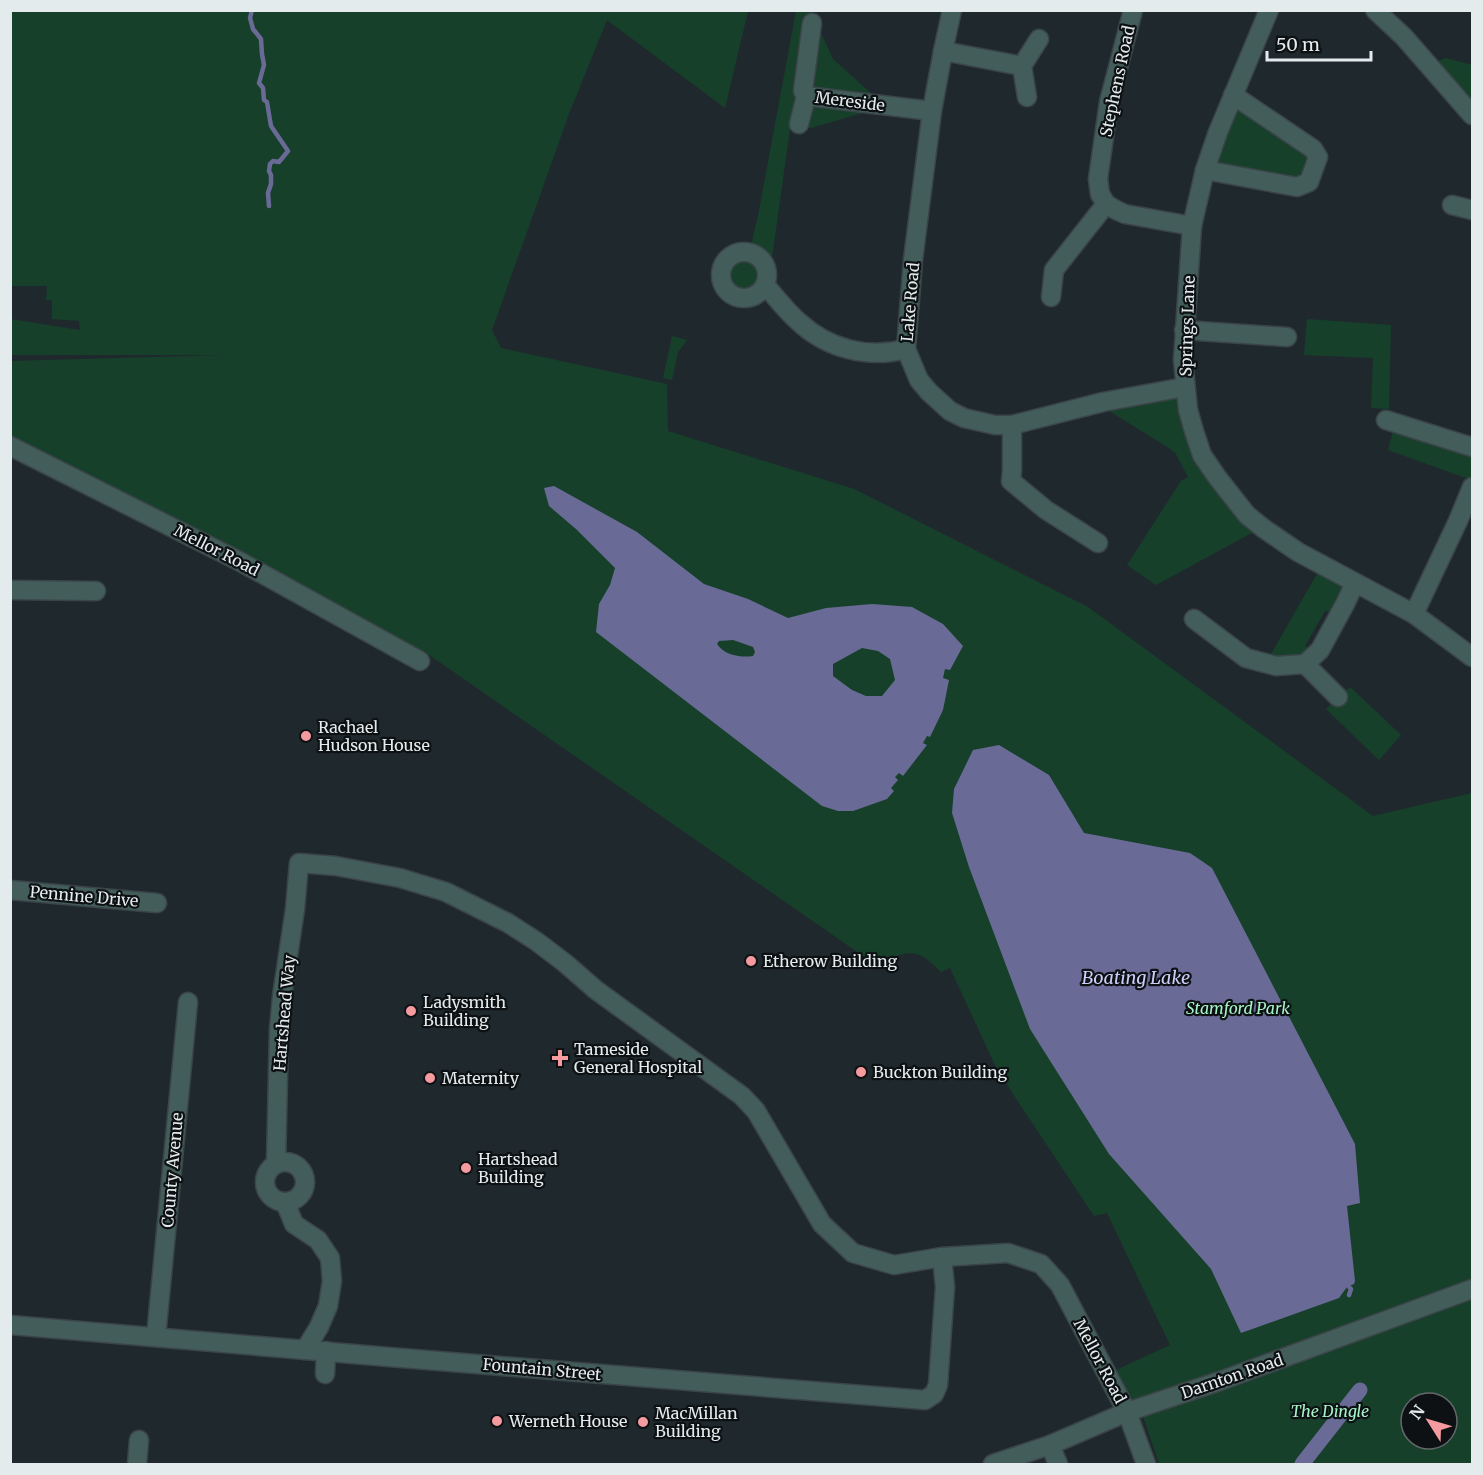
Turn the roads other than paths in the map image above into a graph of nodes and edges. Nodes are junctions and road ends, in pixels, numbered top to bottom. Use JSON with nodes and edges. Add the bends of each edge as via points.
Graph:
{"nodes":[{"id":1,"x":952,"y":10,"type":"edge"},
{"id":2,"x":1132,"y":10,"type":"edge"},
{"id":3,"x":1269,"y":10,"type":"edge"},
{"id":4,"x":1375,"y":10,"type":"edge"},
{"id":5,"x":812,"y":23,"type":"dead end"},
{"id":6,"x":1039,"y":39,"type":"dead end"},
{"id":7,"x":943,"y":51,"type":"junction"},
{"id":8,"x":1022,"y":66,"type":"junction"},
{"id":9,"x":1233,"y":95,"type":"junction"},
{"id":10,"x":806,"y":96,"type":"junction"},
{"id":11,"x":1027,"y":97,"type":"dead end"},
{"id":12,"x":932,"y":111,"type":"junction"},
{"id":13,"x":1473,"y":116,"type":"edge"},
{"id":14,"x":799,"y":124,"type":"dead end"},
{"id":15,"x":1205,"y":170,"type":"junction"},
{"id":16,"x":1106,"y":204,"type":"junction"},
{"id":17,"x":1452,"y":205,"type":"dead end"},
{"id":18,"x":1473,"y":210,"type":"edge"},
{"id":19,"x":1192,"y":226,"type":"junction"},
{"id":20,"x":765,"y":285,"type":"dead end"},
{"id":21,"x":1051,"y":297,"type":"dead end"},
{"id":22,"x":1185,"y":330,"type":"junction"},
{"id":23,"x":1287,"y":337,"type":"dead end"},
{"id":24,"x":906,"y":349,"type":"junction"},
{"id":25,"x":1185,"y":387,"type":"junction"},
{"id":26,"x":1386,"y":420,"type":"dead end"},
{"id":27,"x":1012,"y":425,"type":"junction"},
{"id":28,"x":10,"y":446,"type":"edge"},
{"id":29,"x":1473,"y":447,"type":"edge"},
{"id":30,"x":1473,"y":487,"type":"edge"},
{"id":31,"x":1098,"y":543,"type":"dead end"},
{"id":32,"x":1355,"y":583,"type":"junction"},
{"id":33,"x":10,"y":590,"type":"edge"},
{"id":34,"x":96,"y":591,"type":"dead end"},
{"id":35,"x":1414,"y":614,"type":"junction"},
{"id":36,"x":1194,"y":619,"type":"dead end"},
{"id":37,"x":1473,"y":657,"type":"edge"},
{"id":38,"x":420,"y":661,"type":"dead end"},
{"id":39,"x":1305,"y":664,"type":"junction"},
{"id":40,"x":1338,"y":697,"type":"dead end"},
{"id":41,"x":10,"y":890,"type":"edge"},
{"id":42,"x":157,"y":903,"type":"dead end"},
{"id":43,"x":188,"y":1002,"type":"dead end"},
{"id":44,"x":276,"y":1164,"type":"junction"},
{"id":45,"x":285,"y":1202,"type":"junction"},
{"id":46,"x":942,"y":1257,"type":"junction"},
{"id":47,"x":1473,"y":1288,"type":"edge"},
{"id":48,"x":10,"y":1325,"type":"edge"},
{"id":49,"x":156,"y":1337,"type":"junction"},
{"id":50,"x":305,"y":1350,"type":"junction"},
{"id":51,"x":326,"y":1351,"type":"junction"},
{"id":52,"x":325,"y":1374,"type":"dead end"},
{"id":53,"x":1127,"y":1412,"type":"junction"},
{"id":54,"x":139,"y":1440,"type":"dead end"},
{"id":55,"x":1050,"y":1444,"type":"junction"},
{"id":56,"x":137,"y":1464,"type":"edge"},
{"id":57,"x":993,"y":1464,"type":"edge"},
{"id":58,"x":1058,"y":1464,"type":"edge"},
{"id":59,"x":1146,"y":1464,"type":"edge"}],
"edges":[{"from":1,"to":7,"type":"street","name":"Lake Road"},
{"from":2,"to":16,"type":"street","name":"Stephens Road","via":[[1109,102],[1098,179]]},
{"from":3,"to":9,"type":"street","name":"Springs Lane"},
{"from":4,"to":13,"type":"street","via":[[1404,36]]},
{"from":5,"to":10,"type":"street","name":"Mereside","via":[[803,91]]},
{"from":6,"to":8,"type":"street"},
{"from":7,"to":8,"type":"street"},
{"from":7,"to":12,"type":"street","name":"Lake Road"},
{"from":8,"to":11,"type":"street"},
{"from":9,"to":15,"type":"street","name":"Springs Lane"},
{"from":9,"to":15,"type":"street","via":[[1313,148],[1318,157],[1309,182],[1297,187]]},
{"from":10,"to":12,"type":"street","name":"Mereside"},
{"from":10,"to":14,"type":"street"},
{"from":12,"to":24,"type":"street","name":"Lake Road"},
{"from":15,"to":19,"type":"street","name":"Springs Lane"},
{"from":16,"to":19,"type":"street","via":[[1125,214]]},
{"from":16,"to":21,"type":"street","via":[[1054,270]]},
{"from":17,"to":18,"type":"street"},
{"from":19,"to":22,"type":"street","name":"Springs Lane"},
{"from":20,"to":24,"type":"street","via":[[799,322],[840,348],[870,353]]},
{"from":22,"to":23,"type":"street"},
{"from":22,"to":25,"type":"street","name":"Springs Lane"},
{"from":24,"to":27,"type":"street","name":"Lake Road","via":[[920,380],[950,411],[979,422]]},
{"from":25,"to":27,"type":"street","name":"Lake Road"},
{"from":25,"to":32,"type":"street","name":"Springs Lane","via":[[1202,455],[1247,515],[1298,552]]},
{"from":26,"to":29,"type":"street"},
{"from":27,"to":31,"type":"street","via":[[1011,481],[1046,510]]},
{"from":28,"to":38,"type":"street","name":"Mellor Road","via":[[239,561]]},
{"from":30,"to":35,"type":"street"},
{"from":32,"to":35,"type":"street","name":"Springs Lane"},
{"from":32,"to":39,"type":"street","via":[[1320,650]]},
{"from":33,"to":34,"type":"street"},
{"from":35,"to":37,"type":"street","name":"Springs Lane"},
{"from":36,"to":39,"type":"street","via":[[1246,658],[1276,666]]},
{"from":39,"to":40,"type":"street"},
{"from":41,"to":42,"type":"street","name":"Pennine Drive"},
{"from":43,"to":49,"type":"street","name":"County Avenue"},
{"from":44,"to":45,"type":"street","via":[[266,1174],[265,1187],[273,1198]]},
{"from":44,"to":45,"type":"street","via":[[293,1164],[305,1179],[298,1197]]},
{"from":44,"to":46,"type":"street","name":"Hartshead Way","via":[[279,1029],[299,863],[336,866],[446,891],[536,941],[596,990],[742,1096],[756,1111],[822,1224],[853,1253],[894,1265]]},
{"from":45,"to":50,"type":"street","via":[[294,1224],[318,1240],[330,1258],[328,1306]]},
{"from":46,"to":51,"type":"street","name":"Fountain Street","via":[[945,1287],[938,1385],[926,1400]]},
{"from":46,"to":53,"type":"street","name":"Mellor Road","via":[[1008,1253],[1041,1264],[1060,1285]]},
{"from":47,"to":53,"type":"street","name":"Darnton Road"},
{"from":48,"to":49,"type":"street","name":"Fountain Street"},
{"from":49,"to":50,"type":"street","name":"Fountain Street"},
{"from":50,"to":51,"type":"street","name":"Fountain Street"},
{"from":51,"to":52,"type":"street"},
{"from":53,"to":55,"type":"street","name":"Darnton Road"},
{"from":53,"to":59,"type":"street","name":"Mellor Road"},
{"from":54,"to":56,"type":"street"},
{"from":55,"to":57,"type":"street","name":"Darnton Road"},
{"from":55,"to":58,"type":"street"}]}
